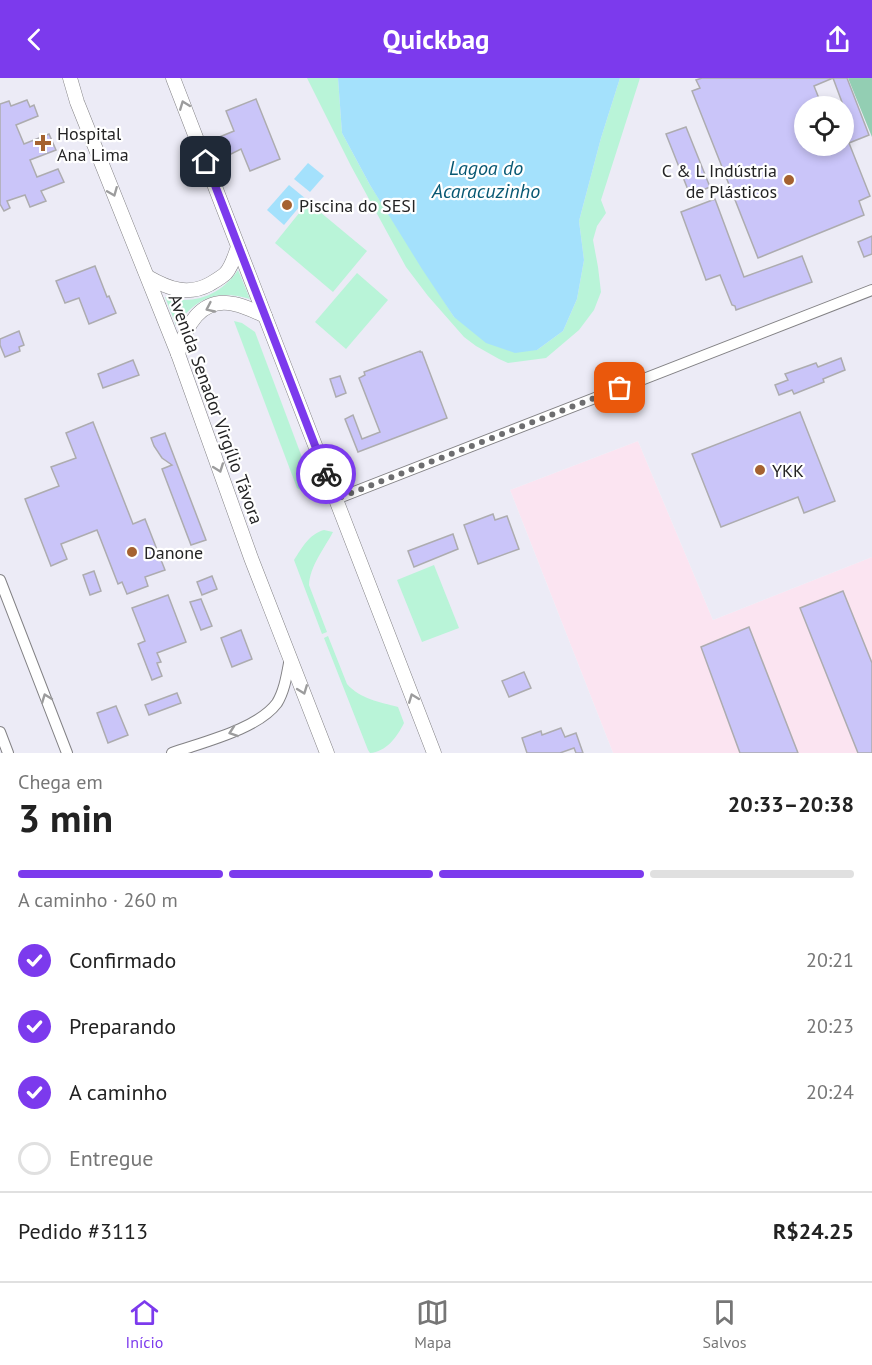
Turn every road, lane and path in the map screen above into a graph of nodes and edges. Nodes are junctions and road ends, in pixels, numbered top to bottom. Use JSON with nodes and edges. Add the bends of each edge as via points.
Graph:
{"nodes":[{"id":1,"x":70,"y":78,"type":"edge"},
{"id":2,"x":173,"y":78,"type":"edge"},
{"id":3,"x":238,"y":247,"type":"junction"},
{"id":4,"x":148,"y":277,"type":"junction"},
{"id":5,"x":872,"y":290,"type":"edge"},
{"id":6,"x":265,"y":316,"type":"junction"},
{"id":7,"x":178,"y":354,"type":"junction"},
{"id":8,"x":336,"y":499,"type":"junction"},
{"id":9,"x":0,"y":580,"type":"edge"},
{"id":10,"x":290,"y":658,"type":"junction"},
{"id":11,"x":0,"y":732,"type":"edge"},
{"id":12,"x":8,"y":753,"type":"edge"},
{"id":13,"x":67,"y":753,"type":"edge"},
{"id":14,"x":172,"y":753,"type":"edge"},
{"id":15,"x":327,"y":753,"type":"edge"},
{"id":16,"x":434,"y":753,"type":"edge"}],
"edges":[{"from":1,"to":4,"type":"main road","name":"Avenida Senador Virgílio Távora","one_way":true},
{"from":3,"to":2,"type":"main road","one_way":true},
{"from":3,"to":4,"type":"main road","via":[[226,272],[203,288],[177,291]]},
{"from":3,"to":6,"type":"main road"},
{"from":4,"to":7,"type":"main road","name":"Avenida Senador Virgílio Távora"},
{"from":5,"to":8,"type":"street"},
{"from":6,"to":7,"type":"main road","one_way":true,"via":[[234,304],[213,305],[188,325]]},
{"from":6,"to":8,"type":"main road"},
{"from":7,"to":10,"type":"main road","name":"Avenida Senador Virgílio Távora","one_way":true},
{"from":16,"to":8,"type":"main road","one_way":true},
{"from":13,"to":9,"type":"street","one_way":true},
{"from":10,"to":14,"type":"street","one_way":true,"via":[[284,688],[264,717]]},
{"from":10,"to":15,"type":"main road","name":"Avenida Senador Virgílio Távora","one_way":true},
{"from":11,"to":12,"type":"street"}]}
